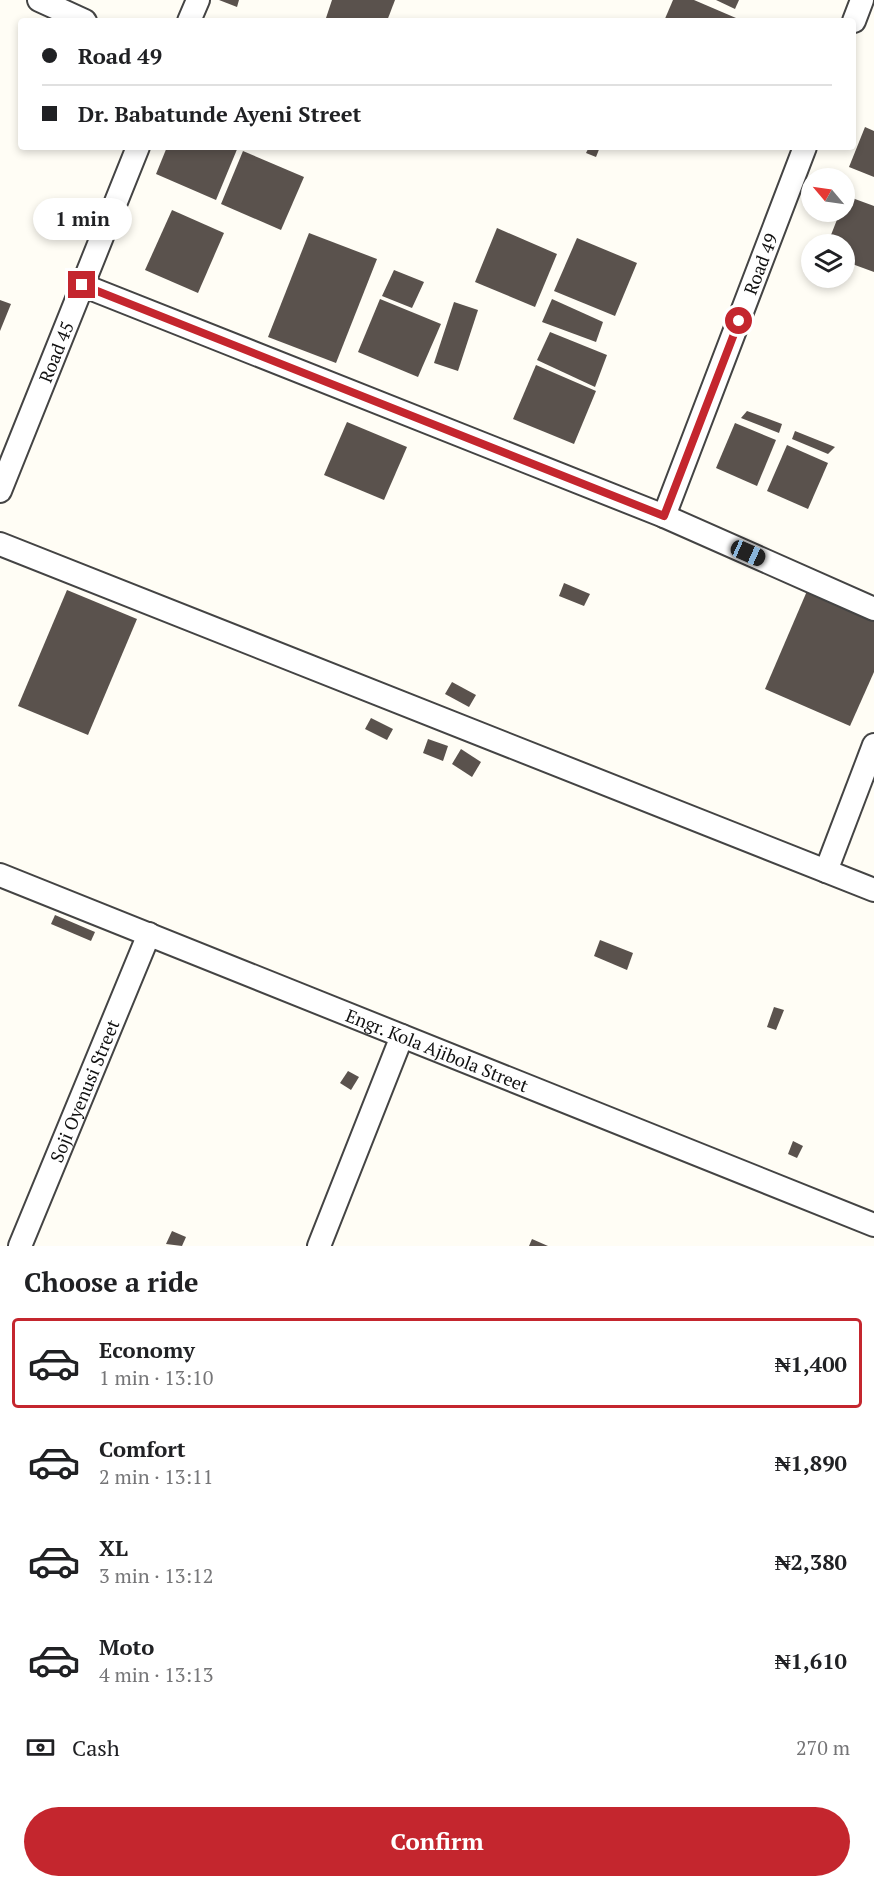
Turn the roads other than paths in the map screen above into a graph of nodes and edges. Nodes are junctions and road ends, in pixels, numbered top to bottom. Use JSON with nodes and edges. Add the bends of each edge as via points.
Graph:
{"nodes":[{"id":1,"x":39,"y":0,"type":"edge"},
{"id":2,"x":198,"y":0,"type":"edge"},
{"id":3,"x":862,"y":0,"type":"edge"},
{"id":4,"x":874,"y":4,"type":"edge"},
{"id":5,"x":78,"y":18,"type":"edge"},
{"id":6,"x":190,"y":18,"type":"edge"},
{"id":7,"x":855,"y":18,"type":"edge"},
{"id":8,"x":137,"y":150,"type":"edge"},
{"id":9,"x":804,"y":150,"type":"edge"},
{"id":10,"x":82,"y":285,"type":"junction"},
{"id":11,"x":0,"y":491,"type":"edge"},
{"id":12,"x":664,"y":516,"type":"junction"},
{"id":13,"x":0,"y":544,"type":"edge"},
{"id":14,"x":874,"y":609,"type":"edge"},
{"id":15,"x":874,"y":745,"type":"edge"},
{"id":16,"x":826,"y":871,"type":"junction"},
{"id":17,"x":0,"y":875,"type":"edge"},
{"id":18,"x":874,"y":890,"type":"edge"},
{"id":19,"x":148,"y":934,"type":"junction"},
{"id":20,"x":402,"y":1036,"type":"junction"},
{"id":21,"x":874,"y":1225,"type":"edge"},
{"id":22,"x":20,"y":1246,"type":"edge"},
{"id":23,"x":318,"y":1246,"type":"edge"}],
"edges":[{"from":1,"to":5,"type":"street"},
{"from":2,"to":6,"type":"street"},
{"from":3,"to":4,"type":"street"},
{"from":3,"to":7,"type":"street"},
{"from":8,"to":10,"type":"street","name":"Road 45"},
{"from":9,"to":12,"type":"street","name":"Road 49"},
{"from":10,"to":11,"type":"street","name":"Road 45"},
{"from":10,"to":12,"type":"street"},
{"from":12,"to":14,"type":"street"},
{"from":13,"to":16,"type":"street"},
{"from":15,"to":16,"type":"street"},
{"from":16,"to":18,"type":"street"},
{"from":17,"to":19,"type":"street","name":"Engr. Kola Ajibola Street"},
{"from":19,"to":20,"type":"street","name":"Engr. Kola Ajibola Street"},
{"from":19,"to":22,"type":"street","name":"Soji Oyenusi Street"},
{"from":20,"to":21,"type":"street","name":"Engr. Kola Ajibola Street"},
{"from":20,"to":23,"type":"street"}]}
